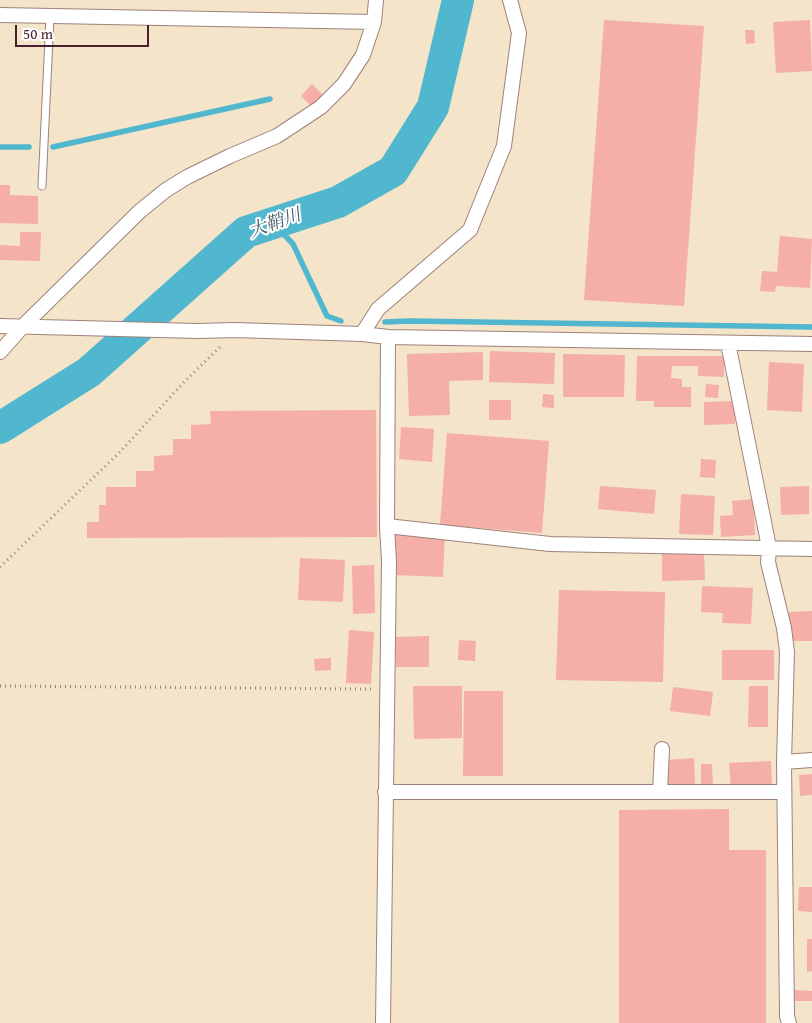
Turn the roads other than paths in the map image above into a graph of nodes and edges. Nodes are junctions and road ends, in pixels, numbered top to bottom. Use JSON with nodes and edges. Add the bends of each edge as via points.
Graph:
{"nodes":[{"id":1,"x":376,"y":0,"type":"edge"},
{"id":2,"x":510,"y":0,"type":"edge"},
{"id":3,"x":0,"y":15,"type":"edge"},
{"id":4,"x":50,"y":16,"type":"junction"},
{"id":5,"x":374,"y":22,"type":"junction"},
{"id":6,"x":42,"y":186,"type":"dead end"},
{"id":7,"x":0,"y":326,"type":"edge"},
{"id":8,"x":23,"y":326,"type":"junction"},
{"id":9,"x":362,"y":334,"type":"junction"},
{"id":10,"x":388,"y":337,"type":"junction"},
{"id":11,"x":728,"y":343,"type":"junction"},
{"id":12,"x":812,"y":344,"type":"edge"},
{"id":13,"x":0,"y":352,"type":"edge"},
{"id":14,"x":388,"y":526,"type":"junction"},
{"id":15,"x":769,"y":549,"type":"junction"},
{"id":16,"x":812,"y":549,"type":"edge"},
{"id":17,"x":662,"y":749,"type":"dead end"},
{"id":18,"x":812,"y":760,"type":"edge"},
{"id":19,"x":784,"y":762,"type":"junction"},
{"id":20,"x":385,"y":792,"type":"junction"},
{"id":21,"x":660,"y":792,"type":"junction"},
{"id":22,"x":784,"y":792,"type":"junction"},
{"id":23,"x":383,"y":1023,"type":"edge"},
{"id":24,"x":789,"y":1023,"type":"edge"}],
"edges":[{"from":1,"to":5,"type":"street"},
{"from":2,"to":9,"type":"street","via":[[519,33],[504,146],[470,230],[378,309]]},
{"from":3,"to":4,"type":"street"},
{"from":4,"to":5,"type":"street"},
{"from":4,"to":6,"type":"lane"},
{"from":5,"to":8,"type":"street","via":[[363,55],[344,84],[321,107],[277,136],[230,156],[166,190],[140,211]]},
{"from":7,"to":8,"type":"street"},
{"from":8,"to":9,"type":"street"},
{"from":8,"to":13,"type":"street"},
{"from":9,"to":10,"type":"street"},
{"from":10,"to":11,"type":"street"},
{"from":10,"to":14,"type":"street"},
{"from":11,"to":12,"type":"street"},
{"from":11,"to":15,"type":"street"},
{"from":14,"to":15,"type":"street","via":[[550,544]]},
{"from":14,"to":20,"type":"street"},
{"from":15,"to":16,"type":"street"},
{"from":15,"to":19,"type":"street","via":[[768,562],[787,652]]},
{"from":17,"to":21,"type":"street"},
{"from":18,"to":19,"type":"street"},
{"from":19,"to":22,"type":"street"},
{"from":20,"to":21,"type":"street"},
{"from":20,"to":23,"type":"street"},
{"from":21,"to":22,"type":"street"},
{"from":22,"to":24,"type":"street"}]}
